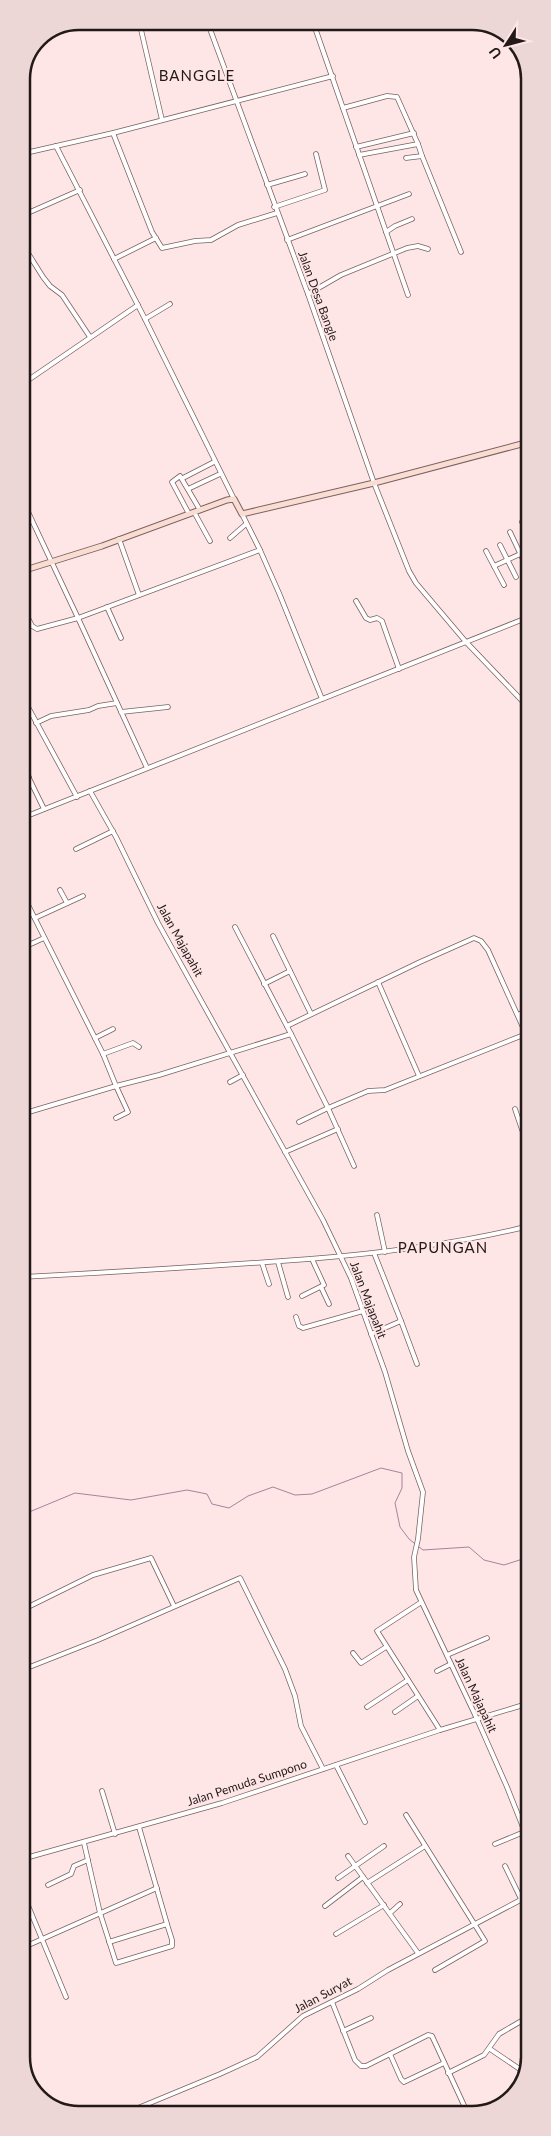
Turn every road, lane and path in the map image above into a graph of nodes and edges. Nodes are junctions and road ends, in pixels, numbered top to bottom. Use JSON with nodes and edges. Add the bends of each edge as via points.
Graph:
{"nodes":[{"id":1,"x":140,"y":30,"type":"edge"},
{"id":2,"x":210,"y":30,"type":"edge"},
{"id":3,"x":317,"y":30,"type":"edge"},
{"id":4,"x":333,"y":76,"type":"junction"},
{"id":5,"x":236,"y":102,"type":"junction"},
{"id":6,"x":343,"y":108,"type":"junction"},
{"id":7,"x":162,"y":120,"type":"junction"},
{"id":8,"x":414,"y":132,"type":"junction"},
{"id":9,"x":113,"y":133,"type":"junction"},
{"id":10,"x":418,"y":144,"type":"junction"},
{"id":11,"x":56,"y":146,"type":"junction"},
{"id":12,"x":356,"y":147,"type":"junction"},
{"id":13,"x":30,"y":152,"type":"edge"},
{"id":14,"x":316,"y":154,"type":"dead end"},
{"id":15,"x":359,"y":155,"type":"junction"},
{"id":16,"x":422,"y":156,"type":"junction"},
{"id":17,"x":406,"y":158,"type":"dead end"},
{"id":18,"x":305,"y":174,"type":"dead end"},
{"id":19,"x":267,"y":185,"type":"junction"},
{"id":20,"x":80,"y":190,"type":"junction"},
{"id":21,"x":409,"y":194,"type":"dead end"},
{"id":22,"x":377,"y":205,"type":"junction"},
{"id":23,"x":274,"y":207,"type":"junction"},
{"id":24,"x":30,"y":212,"type":"edge"},
{"id":25,"x":277,"y":213,"type":"junction"},
{"id":26,"x":412,"y":219,"type":"dead end"},
{"id":27,"x":386,"y":232,"type":"junction"},
{"id":28,"x":156,"y":238,"type":"junction"},
{"id":29,"x":287,"y":240,"type":"junction"},
{"id":30,"x":428,"y":249,"type":"dead end"},
{"id":31,"x":461,"y":252,"type":"dead end"},
{"id":32,"x":393,"y":254,"type":"junction"},
{"id":33,"x":30,"y":256,"type":"edge"},
{"id":34,"x":114,"y":259,"type":"junction"},
{"id":35,"x":308,"y":294,"type":"junction"},
{"id":36,"x":408,"y":295,"type":"dead end"},
{"id":37,"x":170,"y":304,"type":"dead end"},
{"id":38,"x":138,"y":305,"type":"junction"},
{"id":39,"x":146,"y":319,"type":"junction"},
{"id":40,"x":90,"y":337,"type":"junction"},
{"id":41,"x":30,"y":379,"type":"edge"},
{"id":42,"x":521,"y":444,"type":"edge"},
{"id":43,"x":214,"y":462,"type":"junction"},
{"id":44,"x":220,"y":474,"type":"junction"},
{"id":45,"x":183,"y":478,"type":"junction"},
{"id":46,"x":374,"y":483,"type":"junction"},
{"id":47,"x":188,"y":489,"type":"junction"},
{"id":48,"x":234,"y":499,"type":"junction"},
{"id":49,"x":194,"y":512,"type":"junction"},
{"id":50,"x":242,"y":514,"type":"junction"},
{"id":51,"x":30,"y":515,"type":"edge"},
{"id":52,"x":246,"y":524,"type":"junction"},
{"id":53,"x":510,"y":532,"type":"dead end"},
{"id":54,"x":230,"y":538,"type":"dead end"},
{"id":55,"x":119,"y":540,"type":"junction"},
{"id":56,"x":210,"y":541,"type":"dead end"},
{"id":57,"x":500,"y":545,"type":"dead end"},
{"id":58,"x":260,"y":550,"type":"junction"},
{"id":59,"x":486,"y":552,"type":"dead end"},
{"id":60,"x":520,"y":554,"type":"joint"},
{"id":61,"x":507,"y":560,"type":"junction"},
{"id":62,"x":52,"y":563,"type":"junction"},
{"id":63,"x":494,"y":566,"type":"junction"},
{"id":64,"x":30,"y":569,"type":"edge"},
{"id":65,"x":516,"y":577,"type":"dead end"},
{"id":66,"x":504,"y":585,"type":"dead end"},
{"id":67,"x":139,"y":595,"type":"junction"},
{"id":68,"x":356,"y":601,"type":"dead end"},
{"id":69,"x":107,"y":608,"type":"junction"},
{"id":70,"x":78,"y":618,"type":"junction"},
{"id":71,"x":521,"y":620,"type":"edge"},
{"id":72,"x":30,"y":622,"type":"edge"},
{"id":73,"x":121,"y":638,"type":"dead end"},
{"id":74,"x":466,"y":642,"type":"junction"},
{"id":75,"x":399,"y":669,"type":"junction"},
{"id":76,"x":322,"y":700,"type":"junction"},
{"id":77,"x":521,"y":700,"type":"edge"},
{"id":78,"x":117,"y":703,"type":"junction"},
{"id":79,"x":168,"y":707,"type":"dead end"},
{"id":80,"x":30,"y":711,"type":"edge"},
{"id":81,"x":121,"y":712,"type":"junction"},
{"id":82,"x":36,"y":723,"type":"junction"},
{"id":83,"x":147,"y":768,"type":"junction"},
{"id":84,"x":30,"y":779,"type":"edge"},
{"id":85,"x":90,"y":791,"type":"junction"},
{"id":86,"x":77,"y":797,"type":"junction"},
{"id":87,"x":44,"y":809,"type":"junction"},
{"id":88,"x":30,"y":815,"type":"edge"},
{"id":89,"x":112,"y":831,"type":"junction"},
{"id":90,"x":76,"y":849,"type":"dead end"},
{"id":91,"x":60,"y":890,"type":"dead end"},
{"id":92,"x":83,"y":896,"type":"dead end"},
{"id":93,"x":67,"y":903,"type":"junction"},
{"id":94,"x":30,"y":908,"type":"edge"},
{"id":95,"x":35,"y":918,"type":"junction"},
{"id":96,"x":235,"y":927,"type":"dead end"},
{"id":97,"x":273,"y":936,"type":"dead end"},
{"id":98,"x":44,"y":938,"type":"junction"},
{"id":99,"x":30,"y":944,"type":"edge"},
{"id":100,"x":290,"y":971,"type":"junction"},
{"id":101,"x":378,"y":982,"type":"junction"},
{"id":102,"x":264,"y":984,"type":"junction"},
{"id":103,"x":521,"y":1013,"type":"edge"},
{"id":104,"x":311,"y":1014,"type":"junction"},
{"id":105,"x":518,"y":1015,"type":"junction"},
{"id":106,"x":521,"y":1022,"type":"edge"},
{"id":107,"x":287,"y":1026,"type":"junction"},
{"id":108,"x":113,"y":1029,"type":"dead end"},
{"id":109,"x":291,"y":1034,"type":"junction"},
{"id":110,"x":521,"y":1036,"type":"edge"},
{"id":111,"x":94,"y":1038,"type":"junction"},
{"id":112,"x":139,"y":1047,"type":"dead end"},
{"id":113,"x":232,"y":1053,"type":"junction"},
{"id":114,"x":103,"y":1054,"type":"junction"},
{"id":115,"x":243,"y":1076,"type":"junction"},
{"id":116,"x":419,"y":1076,"type":"junction"},
{"id":117,"x":230,"y":1082,"type":"dead end"},
{"id":118,"x":116,"y":1086,"type":"junction"},
{"id":119,"x":328,"y":1108,"type":"junction"},
{"id":120,"x":515,"y":1109,"type":"dead end"},
{"id":121,"x":30,"y":1112,"type":"edge"},
{"id":122,"x":116,"y":1118,"type":"dead end"},
{"id":123,"x":299,"y":1122,"type":"dead end"},
{"id":124,"x":521,"y":1125,"type":"edge"},
{"id":125,"x":338,"y":1129,"type":"junction"},
{"id":126,"x":285,"y":1152,"type":"junction"},
{"id":127,"x":354,"y":1166,"type":"dead end"},
{"id":128,"x":377,"y":1215,"type":"dead end"},
{"id":129,"x":521,"y":1228,"type":"edge"},
{"id":130,"x":385,"y":1252,"type":"junction"},
{"id":131,"x":374,"y":1253,"type":"junction"},
{"id":132,"x":340,"y":1257,"type":"junction"},
{"id":133,"x":312,"y":1259,"type":"junction"},
{"id":134,"x":278,"y":1262,"type":"junction"},
{"id":135,"x":262,"y":1263,"type":"junction"},
{"id":136,"x":30,"y":1276,"type":"edge"},
{"id":137,"x":269,"y":1284,"type":"dead end"},
{"id":138,"x":320,"y":1287,"type":"junction"},
{"id":139,"x":302,"y":1296,"type":"dead end"},
{"id":140,"x":288,"y":1297,"type":"dead end"},
{"id":141,"x":329,"y":1304,"type":"dead end"},
{"id":142,"x":363,"y":1311,"type":"junction"},
{"id":143,"x":296,"y":1317,"type":"dead end"},
{"id":144,"x":401,"y":1321,"type":"junction"},
{"id":145,"x":371,"y":1334,"type":"junction"},
{"id":146,"x":417,"y":1364,"type":"dead end"},
{"id":147,"x":420,"y":1603,"type":"junction"},
{"id":148,"x":30,"y":1606,"type":"edge"},
{"id":149,"x":174,"y":1606,"type":"junction"},
{"id":150,"x":487,"y":1638,"type":"dead end"},
{"id":151,"x":386,"y":1647,"type":"junction"},
{"id":152,"x":353,"y":1653,"type":"dead end"},
{"id":153,"x":447,"y":1655,"type":"junction"},
{"id":154,"x":451,"y":1664,"type":"junction"},
{"id":155,"x":30,"y":1667,"type":"edge"},
{"id":156,"x":437,"y":1671,"type":"dead end"},
{"id":157,"x":408,"y":1680,"type":"junction"},
{"id":158,"x":418,"y":1696,"type":"junction"},
{"id":159,"x":521,"y":1706,"type":"edge"},
{"id":160,"x":367,"y":1707,"type":"dead end"},
{"id":161,"x":395,"y":1712,"type":"dead end"},
{"id":162,"x":477,"y":1719,"type":"junction"},
{"id":163,"x":440,"y":1730,"type":"junction"},
{"id":164,"x":336,"y":1765,"type":"junction"},
{"id":165,"x":323,"y":1769,"type":"junction"},
{"id":166,"x":102,"y":1792,"type":"dead end"},
{"id":167,"x":406,"y":1815,"type":"dead end"},
{"id":168,"x":365,"y":1822,"type":"dead end"},
{"id":169,"x":521,"y":1823,"type":"edge"},
{"id":170,"x":139,"y":1828,"type":"junction"},
{"id":171,"x":521,"y":1832,"type":"edge"},
{"id":172,"x":115,"y":1834,"type":"junction"},
{"id":173,"x":84,"y":1843,"type":"junction"},
{"id":174,"x":495,"y":1844,"type":"dead end"},
{"id":175,"x":384,"y":1846,"type":"dead end"},
{"id":176,"x":426,"y":1846,"type":"junction"},
{"id":177,"x":348,"y":1856,"type":"dead end"},
{"id":178,"x":30,"y":1857,"type":"edge"},
{"id":179,"x":88,"y":1860,"type":"junction"},
{"id":180,"x":355,"y":1865,"type":"junction"},
{"id":181,"x":505,"y":1866,"type":"dead end"},
{"id":182,"x":364,"y":1877,"type":"junction"},
{"id":183,"x":338,"y":1878,"type":"dead end"},
{"id":184,"x":367,"y":1882,"type":"junction"},
{"id":185,"x":48,"y":1885,"type":"dead end"},
{"id":186,"x":157,"y":1888,"type":"junction"},
{"id":187,"x":521,"y":1899,"type":"joint"},
{"id":188,"x":400,"y":1904,"type":"dead end"},
{"id":189,"x":384,"y":1905,"type":"junction"},
{"id":190,"x":325,"y":1906,"type":"dead end"},
{"id":191,"x":30,"y":1911,"type":"edge"},
{"id":192,"x":100,"y":1913,"type":"junction"},
{"id":193,"x":390,"y":1913,"type":"junction"},
{"id":194,"x":167,"y":1924,"type":"junction"},
{"id":195,"x":474,"y":1924,"type":"junction"},
{"id":196,"x":336,"y":1934,"type":"dead end"},
{"id":197,"x":41,"y":1939,"type":"junction"},
{"id":198,"x":109,"y":1942,"type":"junction"},
{"id":199,"x":30,"y":1944,"type":"edge"},
{"id":200,"x":418,"y":1954,"type":"junction"},
{"id":201,"x":435,"y":1970,"type":"dead end"},
{"id":202,"x":66,"y":1997,"type":"dead end"},
{"id":203,"x":332,"y":2002,"type":"junction"},
{"id":204,"x":371,"y":2018,"type":"dead end"},
{"id":205,"x":521,"y":2021,"type":"edge"},
{"id":206,"x":344,"y":2031,"type":"junction"},
{"id":207,"x":491,"y":2048,"type":"junction"},
{"id":208,"x":390,"y":2054,"type":"junction"},
{"id":209,"x":444,"y":2063,"type":"junction"},
{"id":210,"x":519,"y":2069,"type":"edge"},
{"id":211,"x":448,"y":2073,"type":"junction"},
{"id":212,"x":143,"y":2106,"type":"edge"},
{"id":213,"x":464,"y":2106,"type":"edge"}],
"edges":[{"from":1,"to":7,"type":"street"},
{"from":2,"to":5,"type":"street","name":"Jalan Desa Bangle"},
{"from":3,"to":4,"type":"street"},
{"from":4,"to":5,"type":"street"},
{"from":4,"to":6,"type":"street"},
{"from":5,"to":7,"type":"street"},
{"from":5,"to":19,"type":"street","name":"Jalan Desa Bangle"},
{"from":6,"to":8,"type":"street","via":[[387,96],[397,98]]},
{"from":6,"to":12,"type":"street"},
{"from":7,"to":9,"type":"street"},
{"from":8,"to":10,"type":"street"},
{"from":8,"to":12,"type":"street"},
{"from":9,"to":11,"type":"street"},
{"from":9,"to":28,"type":"street"},
{"from":10,"to":15,"type":"street"},
{"from":10,"to":16,"type":"street"},
{"from":11,"to":13,"type":"street"},
{"from":11,"to":20,"type":"street"},
{"from":12,"to":15,"type":"street"},
{"from":14,"to":23,"type":"street","via":[[325,191]]},
{"from":15,"to":22,"type":"street"},
{"from":16,"to":17,"type":"street"},
{"from":16,"to":31,"type":"street"},
{"from":18,"to":19,"type":"street"},
{"from":19,"to":23,"type":"street","name":"Jalan Desa Bangle"},
{"from":20,"to":24,"type":"street"},
{"from":20,"to":34,"type":"street"},
{"from":21,"to":22,"type":"street"},
{"from":22,"to":27,"type":"street"},
{"from":22,"to":29,"type":"street"},
{"from":23,"to":25,"type":"street","name":"Jalan Desa Bangle"},
{"from":25,"to":28,"type":"street","via":[[238,225],[211,240],[164,248]]},
{"from":25,"to":29,"type":"street","name":"Jalan Desa Bangle"},
{"from":26,"to":27,"type":"street"},
{"from":27,"to":32,"type":"street"},
{"from":28,"to":34,"type":"street"},
{"from":29,"to":35,"type":"street","name":"Jalan Desa Bangle"},
{"from":30,"to":32,"type":"street","via":[[418,246]]},
{"from":32,"to":35,"type":"street","via":[[341,275]]},
{"from":32,"to":36,"type":"street"},
{"from":33,"to":40,"type":"street","via":[[50,286],[62,295]]},
{"from":34,"to":38,"type":"street"},
{"from":35,"to":46,"type":"street","name":"Jalan Desa Bangle"},
{"from":37,"to":39,"type":"street"},
{"from":38,"to":39,"type":"street"},
{"from":38,"to":40,"type":"street"},
{"from":39,"to":43,"type":"street"},
{"from":40,"to":41,"type":"street"},
{"from":42,"to":46,"type":"street"},
{"from":43,"to":44,"type":"street"},
{"from":43,"to":45,"type":"street"},
{"from":44,"to":47,"type":"street"},
{"from":44,"to":48,"type":"street"},
{"from":45,"to":47,"type":"street"},
{"from":45,"to":49,"type":"street","via":[[180,476],[172,482]]},
{"from":46,"to":50,"type":"street"},
{"from":46,"to":74,"type":"street","name":"Jalan Desa Bangle","via":[[412,577]]},
{"from":47,"to":49,"type":"street"},
{"from":48,"to":49,"type":"street"},
{"from":48,"to":50,"type":"street"},
{"from":49,"to":55,"type":"street"},
{"from":49,"to":56,"type":"street"},
{"from":50,"to":52,"type":"street"},
{"from":51,"to":62,"type":"street"},
{"from":52,"to":54,"type":"street"},
{"from":52,"to":58,"type":"street"},
{"from":53,"to":60,"type":"street"},
{"from":55,"to":62,"type":"street"},
{"from":55,"to":67,"type":"street"},
{"from":57,"to":61,"type":"street"},
{"from":58,"to":67,"type":"street"},
{"from":58,"to":76,"type":"street"},
{"from":59,"to":63,"type":"street"},
{"from":60,"to":61,"type":"street"},
{"from":61,"to":63,"type":"street"},
{"from":61,"to":65,"type":"street"},
{"from":62,"to":64,"type":"street"},
{"from":62,"to":70,"type":"street"},
{"from":63,"to":66,"type":"street"},
{"from":67,"to":69,"type":"street"},
{"from":68,"to":75,"type":"street","via":[[367,619],[382,621]]},
{"from":69,"to":70,"type":"street"},
{"from":69,"to":73,"type":"street"},
{"from":70,"to":72,"type":"street","via":[[37,629]]},
{"from":70,"to":78,"type":"street"},
{"from":71,"to":74,"type":"street"},
{"from":74,"to":75,"type":"street"},
{"from":74,"to":77,"type":"street","name":"Jalan Desa Bangle"},
{"from":75,"to":76,"type":"street"},
{"from":76,"to":83,"type":"street"},
{"from":78,"to":81,"type":"street"},
{"from":78,"to":82,"type":"street","via":[[51,716]]},
{"from":79,"to":81,"type":"street"},
{"from":80,"to":82,"type":"street"},
{"from":81,"to":83,"type":"street"},
{"from":82,"to":86,"type":"street"},
{"from":83,"to":85,"type":"street"},
{"from":84,"to":87,"type":"street"},
{"from":85,"to":86,"type":"street"},
{"from":85,"to":89,"type":"street","name":"Jalan Majapahit"},
{"from":86,"to":87,"type":"street"},
{"from":87,"to":88,"type":"street"},
{"from":89,"to":90,"type":"street"},
{"from":89,"to":113,"type":"street","name":"Jalan Majapahit","via":[[158,923]]},
{"from":91,"to":93,"type":"street"},
{"from":92,"to":93,"type":"street"},
{"from":93,"to":95,"type":"street"},
{"from":94,"to":95,"type":"street"},
{"from":95,"to":98,"type":"street"},
{"from":96,"to":102,"type":"street"},
{"from":97,"to":100,"type":"street"},
{"from":98,"to":99,"type":"street"},
{"from":98,"to":111,"type":"street"},
{"from":100,"to":102,"type":"street"},
{"from":100,"to":104,"type":"street"},
{"from":101,"to":104,"type":"street"},
{"from":101,"to":105,"type":"street","via":[[476,938],[488,950]]},
{"from":101,"to":116,"type":"street"},
{"from":102,"to":107,"type":"street"},
{"from":103,"to":105,"type":"street"},
{"from":104,"to":107,"type":"street"},
{"from":105,"to":106,"type":"street"},
{"from":107,"to":109,"type":"street"},
{"from":108,"to":111,"type":"street"},
{"from":109,"to":113,"type":"street"},
{"from":109,"to":119,"type":"street"},
{"from":110,"to":116,"type":"street"},
{"from":111,"to":114,"type":"street"},
{"from":112,"to":114,"type":"street","via":[[134,1043]]},
{"from":113,"to":115,"type":"street","name":"Jalan Majapahit"},
{"from":113,"to":118,"type":"street"},
{"from":114,"to":118,"type":"street"},
{"from":115,"to":117,"type":"street"},
{"from":115,"to":126,"type":"street","name":"Jalan Majapahit"},
{"from":116,"to":119,"type":"street","via":[[385,1090],[368,1091]]},
{"from":118,"to":121,"type":"street"},
{"from":118,"to":122,"type":"street","via":[[128,1113]]},
{"from":119,"to":123,"type":"street"},
{"from":119,"to":125,"type":"street"},
{"from":120,"to":124,"type":"street"},
{"from":125,"to":126,"type":"street"},
{"from":125,"to":127,"type":"street"},
{"from":126,"to":132,"type":"street","name":"Jalan Majapahit"},
{"from":128,"to":130,"type":"street"},
{"from":129,"to":130,"type":"street"},
{"from":130,"to":131,"type":"street"},
{"from":131,"to":132,"type":"street"},
{"from":131,"to":144,"type":"street"},
{"from":132,"to":133,"type":"street"},
{"from":132,"to":142,"type":"street","name":"Jalan Majapahit"},
{"from":133,"to":134,"type":"street"},
{"from":133,"to":138,"type":"street","via":[[324,1284]]},
{"from":134,"to":135,"type":"street"},
{"from":134,"to":140,"type":"street"},
{"from":135,"to":136,"type":"street"},
{"from":135,"to":137,"type":"street"},
{"from":138,"to":139,"type":"street"},
{"from":138,"to":141,"type":"street"},
{"from":142,"to":143,"type":"street","via":[[303,1328]]},
{"from":142,"to":145,"type":"street","name":"Jalan Majapahit"},
{"from":144,"to":145,"type":"street"},
{"from":144,"to":146,"type":"street"},
{"from":145,"to":147,"type":"street","name":"Jalan Majapahit","via":[[423,1492],[414,1557],[414,1584]]},
{"from":147,"to":151,"type":"street","via":[[378,1628]]},
{"from":147,"to":153,"type":"street","name":"Jalan Majapahit"},
{"from":148,"to":149,"type":"street","via":[[93,1576],[151,1558]]},
{"from":149,"to":155,"type":"street"},
{"from":149,"to":165,"type":"street","via":[[240,1578],[285,1669],[296,1696],[301,1726]]},
{"from":150,"to":153,"type":"street"},
{"from":151,"to":152,"type":"street","via":[[361,1663]]},
{"from":151,"to":157,"type":"street"},
{"from":153,"to":154,"type":"street","name":"Jalan Majapahit"},
{"from":154,"to":156,"type":"street"},
{"from":154,"to":162,"type":"street","name":"Jalan Majapahit"},
{"from":157,"to":158,"type":"street"},
{"from":157,"to":160,"type":"street"},
{"from":158,"to":161,"type":"street"},
{"from":158,"to":163,"type":"street"},
{"from":159,"to":162,"type":"street","name":"Jalan Pemuda Sumpono"},
{"from":162,"to":163,"type":"street","name":"Jalan Pemuda Sumpono"},
{"from":162,"to":169,"type":"street","name":"Jalan Majapahit"},
{"from":163,"to":164,"type":"street","name":"Jalan Pemuda Sumpono"},
{"from":164,"to":165,"type":"street","name":"Jalan Pemuda Sumpono"},
{"from":164,"to":168,"type":"street"},
{"from":165,"to":170,"type":"street","name":"Jalan Pemuda Sumpono"},
{"from":166,"to":172,"type":"street"},
{"from":167,"to":176,"type":"street"},
{"from":170,"to":172,"type":"street","name":"Jalan Pemuda Sumpono"},
{"from":170,"to":186,"type":"street"},
{"from":171,"to":174,"type":"street"},
{"from":172,"to":173,"type":"street","name":"Jalan Pemuda Sumpono"},
{"from":173,"to":178,"type":"street","name":"Jalan Pemuda Sumpono"},
{"from":173,"to":179,"type":"street"},
{"from":175,"to":180,"type":"street"},
{"from":176,"to":184,"type":"street"},
{"from":176,"to":195,"type":"street"},
{"from":177,"to":180,"type":"street"},
{"from":179,"to":185,"type":"street","via":[[74,1866],[71,1874]]},
{"from":179,"to":192,"type":"street"},
{"from":180,"to":182,"type":"street"},
{"from":180,"to":183,"type":"street"},
{"from":181,"to":187,"type":"street"},
{"from":182,"to":184,"type":"street"},
{"from":182,"to":190,"type":"street"},
{"from":184,"to":189,"type":"street"},
{"from":186,"to":192,"type":"street"},
{"from":186,"to":194,"type":"street"},
{"from":187,"to":195,"type":"street","name":"Jalan Suryat"},
{"from":188,"to":193,"type":"street"},
{"from":189,"to":193,"type":"street"},
{"from":189,"to":196,"type":"street"},
{"from":191,"to":197,"type":"street"},
{"from":192,"to":197,"type":"street"},
{"from":192,"to":198,"type":"street"},
{"from":193,"to":200,"type":"street"},
{"from":194,"to":198,"type":"street"},
{"from":194,"to":198,"type":"street","via":[[172,1946],[120,1964],[115,1962]]},
{"from":195,"to":200,"type":"street","name":"Jalan Suryat"},
{"from":195,"to":201,"type":"street","via":[[484,1943]]},
{"from":197,"to":199,"type":"street"},
{"from":197,"to":202,"type":"street"},
{"from":200,"to":203,"type":"street","name":"Jalan Suryat"},
{"from":203,"to":206,"type":"street"},
{"from":203,"to":212,"type":"street","name":"Jalan Suryat","via":[[297,2019],[257,2057]]},
{"from":204,"to":206,"type":"street"},
{"from":205,"to":207,"type":"street","via":[[499,2034]]},
{"from":206,"to":208,"type":"street","via":[[361,2066]]},
{"from":207,"to":210,"type":"street"},
{"from":207,"to":211,"type":"street","via":[[480,2058]]},
{"from":208,"to":209,"type":"street","via":[[430,2035]]},
{"from":208,"to":209,"type":"street","via":[[404,2082]]},
{"from":209,"to":211,"type":"street"},
{"from":211,"to":213,"type":"street"}]}
